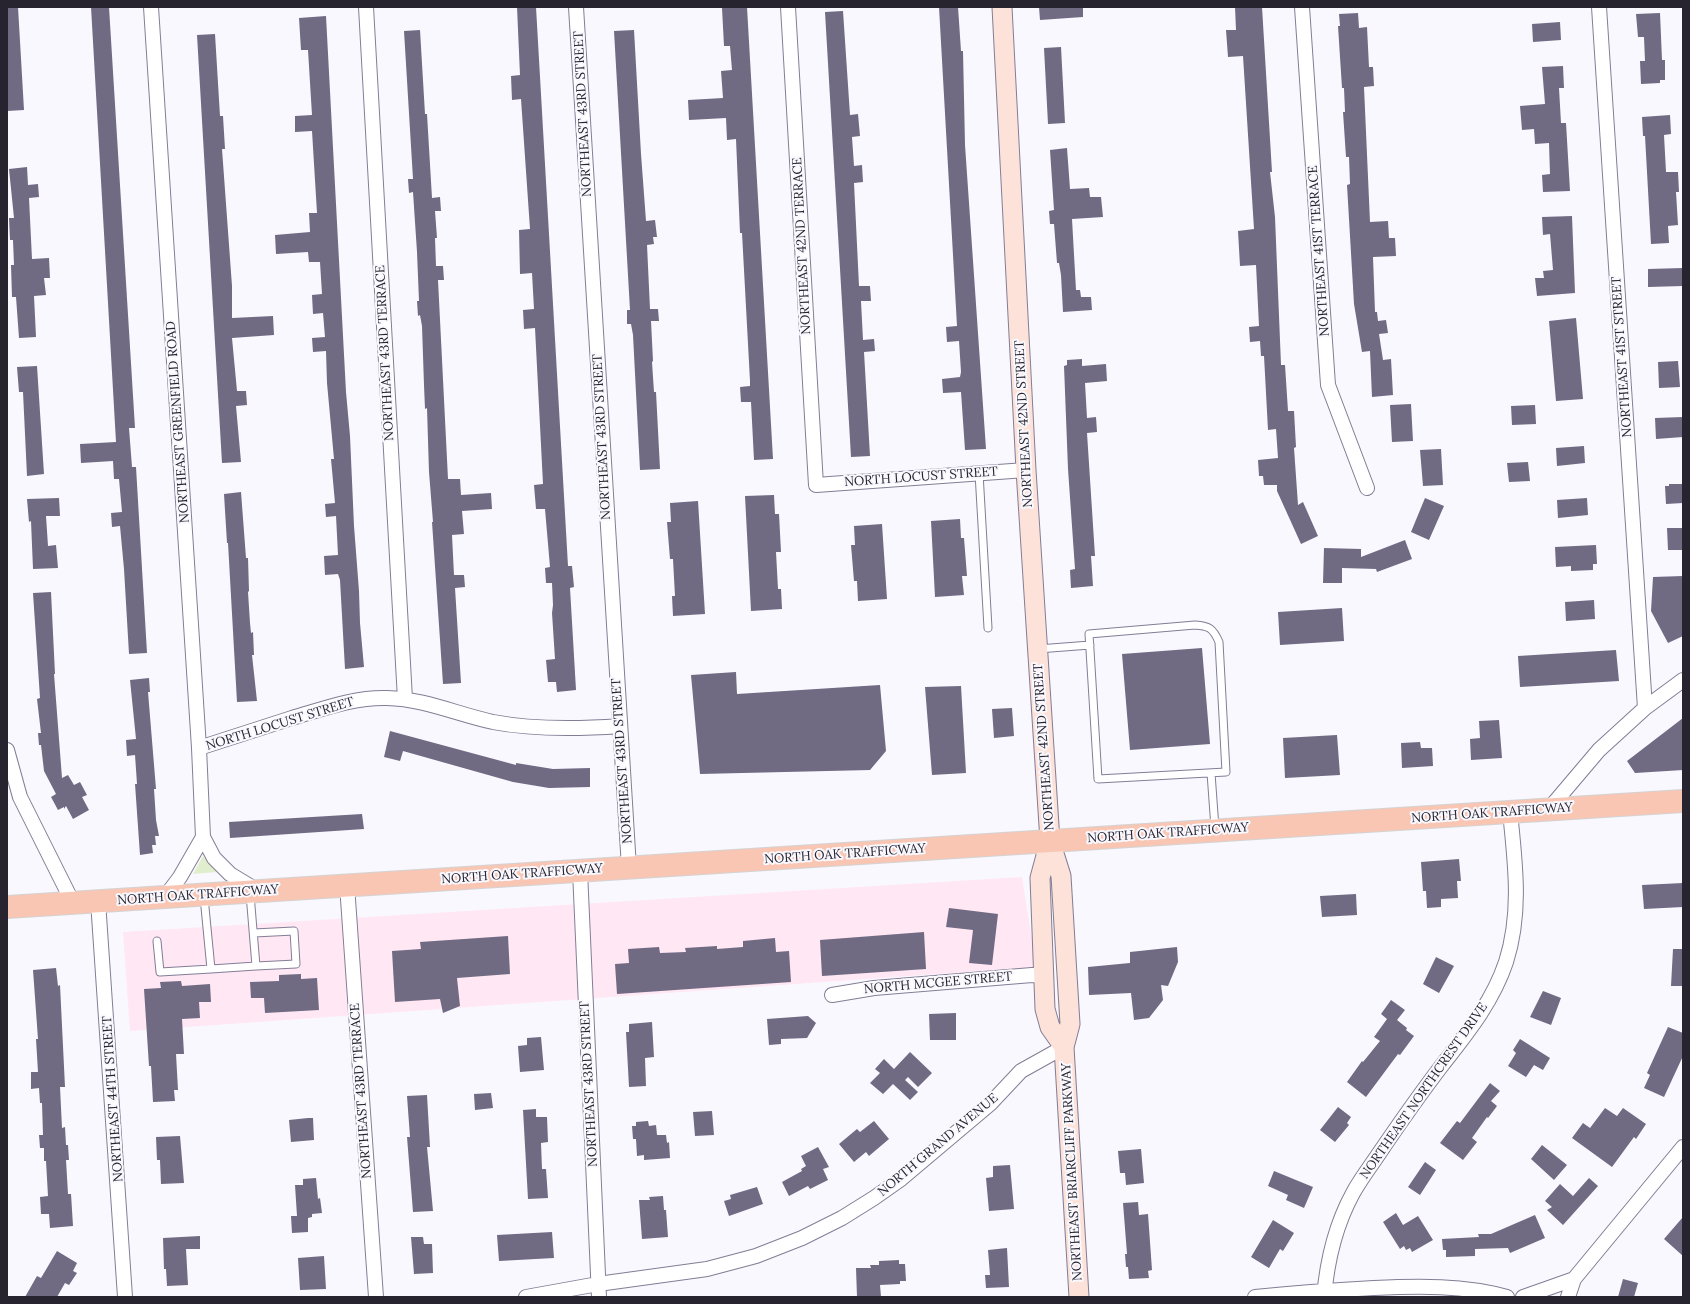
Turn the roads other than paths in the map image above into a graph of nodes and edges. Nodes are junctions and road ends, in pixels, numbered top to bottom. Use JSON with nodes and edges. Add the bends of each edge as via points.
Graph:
{"nodes":[{"id":1,"x":151,"y":7,"type":"edge"},
{"id":2,"x":366,"y":7,"type":"edge"},
{"id":3,"x":576,"y":7,"type":"edge"},
{"id":4,"x":788,"y":7,"type":"edge"},
{"id":5,"x":1002,"y":7,"type":"edge"},
{"id":6,"x":1302,"y":7,"type":"edge"},
{"id":7,"x":1599,"y":7,"type":"edge"},
{"id":8,"x":1026,"y":470,"type":"junction"},
{"id":9,"x":979,"y":473,"type":"junction"},
{"id":10,"x":816,"y":485,"type":"joint"},
{"id":11,"x":1367,"y":488,"type":"dead end"},
{"id":12,"x":988,"y":628,"type":"dead end"},
{"id":13,"x":1090,"y":645,"type":"junction"},
{"id":14,"x":1038,"y":649,"type":"junction"},
{"id":15,"x":1683,"y":680,"type":"edge"},
{"id":16,"x":405,"y":699,"type":"junction"},
{"id":17,"x":1645,"y":708,"type":"junction"},
{"id":18,"x":620,"y":726,"type":"junction"},
{"id":19,"x":199,"y":748,"type":"junction"},
{"id":20,"x":7,"y":750,"type":"edge"},
{"id":21,"x":1211,"y":772,"type":"junction"},
{"id":22,"x":13,"y":794,"type":"edge"},
{"id":23,"x":1683,"y":801,"type":"edge"},
{"id":24,"x":1549,"y":809,"type":"junction"},
{"id":25,"x":1510,"y":812,"type":"junction"},
{"id":26,"x":1215,"y":830,"type":"junction"},
{"id":27,"x":203,"y":838,"type":"junction"},
{"id":28,"x":1050,"y":841,"type":"junction"},
{"id":29,"x":629,"y":868,"type":"junction"},
{"id":30,"x":580,"y":871,"type":"junction"},
{"id":31,"x":347,"y":886,"type":"junction"},
{"id":32,"x":254,"y":891,"type":"junction"},
{"id":33,"x":204,"y":894,"type":"junction"},
{"id":34,"x":165,"y":897,"type":"junction"},
{"id":35,"x":98,"y":901,"type":"junction"},
{"id":36,"x":73,"y":903,"type":"junction"},
{"id":37,"x":7,"y":907,"type":"edge"},
{"id":38,"x":254,"y":933,"type":"junction"},
{"id":39,"x":157,"y":941,"type":"dead end"},
{"id":40,"x":256,"y":966,"type":"junction"},
{"id":41,"x":211,"y":969,"type":"junction"},
{"id":42,"x":1044,"y":976,"type":"junction"},
{"id":43,"x":832,"y":995,"type":"dead end"},
{"id":44,"x":1064,"y":1047,"type":"junction"},
{"id":45,"x":1683,"y":1147,"type":"edge"},
{"id":46,"x":1574,"y":1279,"type":"junction"},
{"id":47,"x":599,"y":1290,"type":"edge"},
{"id":48,"x":1324,"y":1294,"type":"edge"},
{"id":49,"x":125,"y":1297,"type":"edge"},
{"id":50,"x":376,"y":1297,"type":"edge"},
{"id":51,"x":526,"y":1297,"type":"edge"},
{"id":52,"x":1079,"y":1297,"type":"edge"},
{"id":53,"x":1255,"y":1297,"type":"edge"},
{"id":54,"x":1507,"y":1297,"type":"edge"},
{"id":55,"x":1523,"y":1297,"type":"edge"},
{"id":56,"x":1568,"y":1297,"type":"edge"}],
"edges":[{"from":1,"to":19,"type":"street","name":"NORTHEAST GREENFIELD ROAD"},
{"from":2,"to":16,"type":"street","name":"NORTHEAST 43RD TERRACE"},
{"from":3,"to":18,"type":"street","name":"NORTHEAST 43RD STREET"},
{"from":4,"to":10,"type":"street","name":"NORTHEAST 42ND TERRACE"},
{"from":5,"to":8,"type":"main road","name":"NORTHEAST 42ND STREET"},
{"from":6,"to":11,"type":"street","name":"NORTHEAST 41ST TERRACE","via":[[1328,385]]},
{"from":7,"to":17,"type":"street","name":"NORTHEAST 41ST STREET"},
{"from":8,"to":9,"type":"street","name":"NORTH LOCUST STREET"},
{"from":8,"to":14,"type":"main road","name":"NORTHEAST 42ND STREET"},
{"from":9,"to":10,"type":"street","name":"NORTH LOCUST STREET"},
{"from":9,"to":12,"type":"lane"},
{"from":13,"to":14,"type":"lane"},
{"from":13,"to":21,"type":"lane","via":[[1098,779]]},
{"from":13,"to":21,"type":"lane","via":[[1089,634],[1195,625],[1206,626],[1214,632],[1219,642],[1226,772]]},
{"from":14,"to":28,"type":"main road","name":"NORTHEAST 42ND STREET"},
{"from":15,"to":17,"type":"street"},
{"from":16,"to":18,"type":"street","name":"NORTH LOCUST STREET","via":[[431,703],[495,722],[535,728]]},
{"from":16,"to":19,"type":"street","name":"NORTH LOCUST STREET","via":[[345,702]]},
{"from":17,"to":24,"type":"street","via":[[1599,750]]},
{"from":18,"to":29,"type":"street","name":"NORTHEAST 43RD STREET"},
{"from":19,"to":27,"type":"street","name":"NORTHEAST GREENFIELD ROAD"},
{"from":20,"to":22,"type":"street"},
{"from":21,"to":26,"type":"lane"},
{"from":22,"to":36,"type":"street"},
{"from":23,"to":24,"type":"main road","name":"NORTH OAK TRAFFICWAY"},
{"from":24,"to":25,"type":"main road","name":"NORTH OAK TRAFFICWAY"},
{"from":25,"to":26,"type":"main road","name":"NORTH OAK TRAFFICWAY"},
{"from":25,"to":48,"type":"street","name":"NORTHEAST NORTHCREST DRIVE","via":[[1517,902],[1511,942],[1498,983],[1482,1014],[1409,1108],[1353,1193],[1333,1243]]},
{"from":26,"to":28,"type":"main road","name":"NORTH OAK TRAFFICWAY"},
{"from":27,"to":32,"type":"street","name":"NORTHEAST GREENFIELD ROAD","via":[[214,858],[230,874]]},
{"from":27,"to":34,"type":"street"},
{"from":28,"to":29,"type":"main road","name":"NORTH OAK TRAFFICWAY"},
{"from":28,"to":42,"type":"main road","name":"NORTHEAST BRIARCLIFF PARKWAY","via":[[1040,878]]},
{"from":28,"to":44,"type":"main road","name":"NORTHEAST BRIARCLIFF PARKWAY","via":[[1061,876],[1070,1024]]},
{"from":29,"to":30,"type":"main road","name":"NORTH OAK TRAFFICWAY"},
{"from":30,"to":31,"type":"main road","name":"NORTH OAK TRAFFICWAY"},
{"from":30,"to":47,"type":"street","name":"NORTHEAST 43RD STREET"},
{"from":31,"to":32,"type":"main road","name":"NORTH OAK TRAFFICWAY"},
{"from":31,"to":50,"type":"street","name":"NORTHEAST 43RD TERRACE"},
{"from":32,"to":33,"type":"main road","name":"NORTH OAK TRAFFICWAY"},
{"from":32,"to":38,"type":"lane"},
{"from":33,"to":34,"type":"main road","name":"NORTH OAK TRAFFICWAY"},
{"from":33,"to":41,"type":"lane"},
{"from":34,"to":35,"type":"main road","name":"NORTH OAK TRAFFICWAY"},
{"from":35,"to":36,"type":"main road","name":"NORTH OAK TRAFFICWAY"},
{"from":35,"to":49,"type":"street","name":"NORTHEAST 44TH STREET"},
{"from":36,"to":37,"type":"main road","name":"NORTH OAK TRAFFICWAY"},
{"from":38,"to":40,"type":"lane"},
{"from":38,"to":40,"type":"lane","via":[[294,931],[296,964]]},
{"from":39,"to":41,"type":"lane","via":[[160,972]]},
{"from":40,"to":41,"type":"lane"},
{"from":42,"to":43,"type":"street","name":"NORTH MCGEE STREET","via":[[874,988]]},
{"from":42,"to":44,"type":"main road","name":"NORTHEAST BRIARCLIFF PARKWAY","via":[[1045,1009],[1050,1027]]},
{"from":44,"to":47,"type":"street","name":"NORTH GRAND AVENUE","via":[[1021,1071],[990,1104],[901,1178],[842,1218],[802,1238],[756,1256],[724,1265]]},
{"from":44,"to":52,"type":"main road","name":"NORTHEAST BRIARCLIFF PARKWAY"},
{"from":45,"to":46,"type":"street"},
{"from":46,"to":55,"type":"street"},
{"from":46,"to":56,"type":"street"},
{"from":47,"to":51,"type":"street","name":"NORTH GRAND AVENUE"},
{"from":48,"to":53,"type":"street"},
{"from":48,"to":54,"type":"street","via":[[1417,1286],[1485,1291]]}]}
